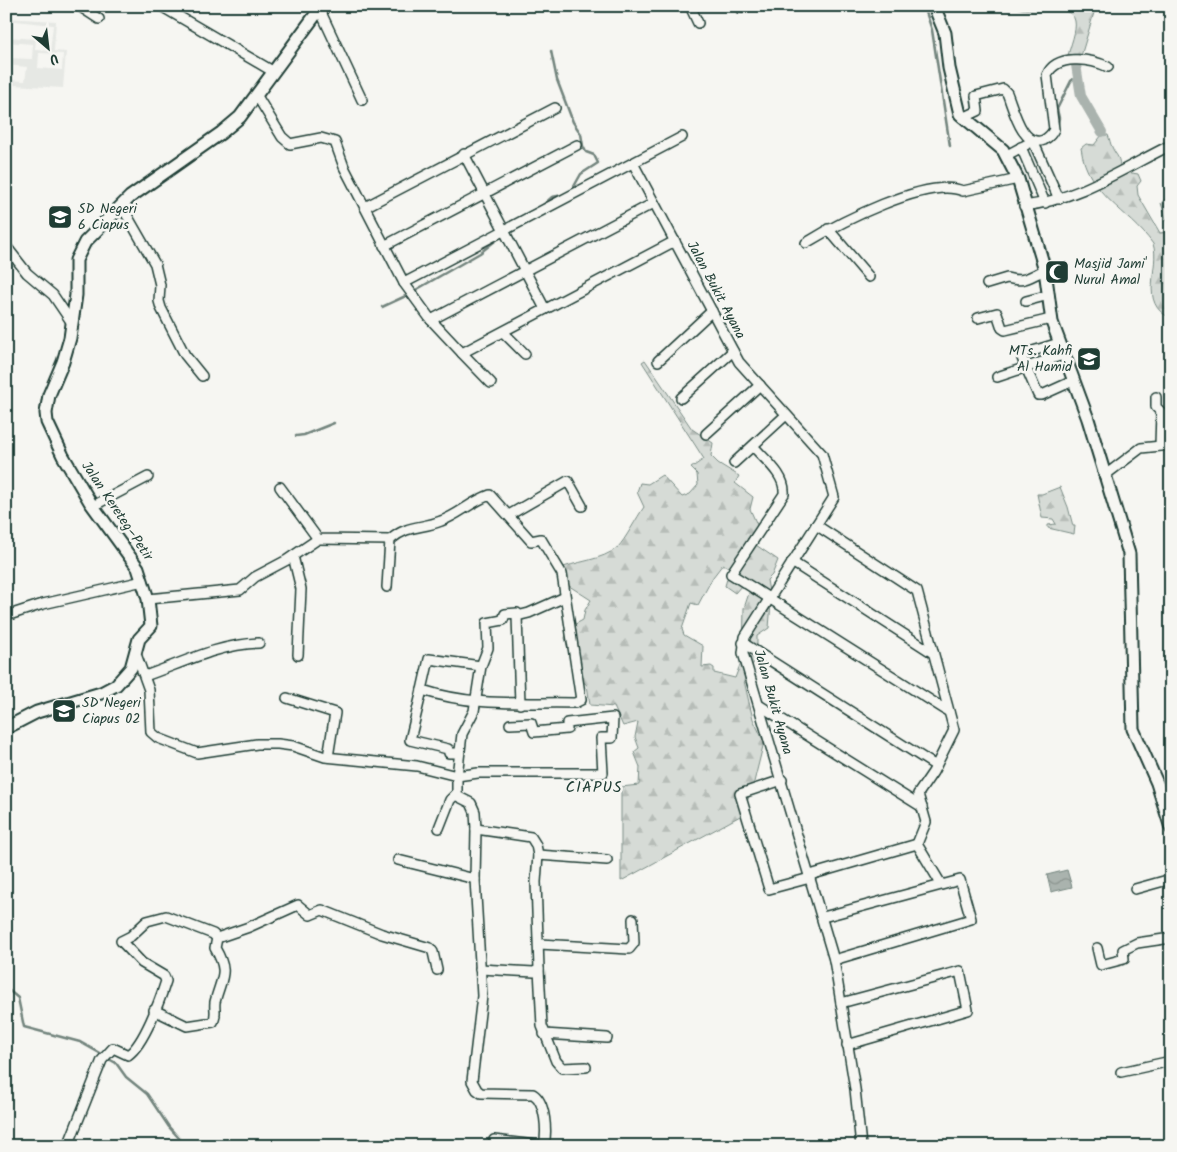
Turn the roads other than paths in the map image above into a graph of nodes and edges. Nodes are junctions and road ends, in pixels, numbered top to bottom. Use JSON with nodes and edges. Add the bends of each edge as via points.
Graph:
{"nodes":[{"id":1,"x":79,"y":6,"type":"edge"},
{"id":2,"x":160,"y":6,"type":"edge"},
{"id":3,"x":690,"y":6,"type":"edge"},
{"id":4,"x":934,"y":6,"type":"edge"},
{"id":5,"x":320,"y":7,"type":"edge"},
{"id":6,"x":100,"y":19,"type":"dead end"},
{"id":7,"x":698,"y":23,"type":"dead end"},
{"id":8,"x":1108,"y":67,"type":"dead end"},
{"id":9,"x":274,"y":72,"type":"junction"},
{"id":10,"x":257,"y":96,"type":"junction"},
{"id":11,"x":362,"y":100,"type":"dead end"},
{"id":12,"x":555,"y":108,"type":"dead end"},
{"id":13,"x":963,"y":118,"type":"junction"},
{"id":14,"x":682,"y":137,"type":"dead end"},
{"id":15,"x":1033,"y":141,"type":"junction"},
{"id":16,"x":577,"y":145,"type":"dead end"},
{"id":17,"x":1171,"y":146,"type":"edge"},
{"id":18,"x":1021,"y":147,"type":"junction"},
{"id":19,"x":464,"y":154,"type":"junction"},
{"id":20,"x":1007,"y":154,"type":"junction"},
{"id":21,"x":633,"y":163,"type":"junction"},
{"id":22,"x":1018,"y":179,"type":"junction"},
{"id":23,"x":484,"y":193,"type":"junction"},
{"id":24,"x":1059,"y":199,"type":"junction"},
{"id":25,"x":654,"y":202,"type":"junction"},
{"id":26,"x":1045,"y":203,"type":"junction"},
{"id":27,"x":121,"y":205,"type":"junction"},
{"id":28,"x":1024,"y":206,"type":"junction"},
{"id":29,"x":364,"y":207,"type":"junction"},
{"id":30,"x":828,"y":229,"type":"junction"},
{"id":31,"x":504,"y":231,"type":"junction"},
{"id":32,"x":675,"y":241,"type":"junction"},
{"id":33,"x":806,"y":243,"type":"dead end"},
{"id":34,"x":6,"y":246,"type":"edge"},
{"id":35,"x":384,"y":246,"type":"junction"},
{"id":36,"x":1045,"y":270,"type":"junction"},
{"id":37,"x":525,"y":271,"type":"junction"},
{"id":38,"x":869,"y":277,"type":"dead end"},
{"id":39,"x":404,"y":283,"type":"junction"},
{"id":40,"x":987,"y":284,"type":"dead end"},
{"id":41,"x":1049,"y":295,"type":"junction"},
{"id":42,"x":1026,"y":301,"type":"dead end"},
{"id":43,"x":545,"y":309,"type":"junction"},
{"id":44,"x":712,"y":311,"type":"junction"},
{"id":45,"x":978,"y":318,"type":"dead end"},
{"id":46,"x":1052,"y":319,"type":"junction"},
{"id":47,"x":431,"y":320,"type":"junction"},
{"id":48,"x":72,"y":323,"type":"junction"},
{"id":49,"x":503,"y":332,"type":"junction"},
{"id":50,"x":1059,"y":343,"type":"junction"},
{"id":51,"x":733,"y":351,"type":"junction"},
{"id":52,"x":462,"y":353,"type":"junction"},
{"id":53,"x":525,"y":354,"type":"dead end"},
{"id":54,"x":1063,"y":355,"type":"junction"},
{"id":55,"x":658,"y":361,"type":"dead end"},
{"id":56,"x":1026,"y":368,"type":"junction"},
{"id":57,"x":202,"y":376,"type":"dead end"},
{"id":58,"x":997,"y":377,"type":"dead end"},
{"id":59,"x":1073,"y":381,"type":"junction"},
{"id":60,"x":491,"y":383,"type":"dead end"},
{"id":61,"x":760,"y":385,"type":"junction"},
{"id":62,"x":1156,"y":397,"type":"dead end"},
{"id":63,"x":681,"y":398,"type":"dead end"},
{"id":64,"x":786,"y":415,"type":"junction"},
{"id":65,"x":706,"y":434,"type":"dead end"},
{"id":66,"x":1160,"y":445,"type":"junction"},
{"id":67,"x":1171,"y":445,"type":"edge"},
{"id":68,"x":753,"y":446,"type":"junction"},
{"id":69,"x":734,"y":463,"type":"dead end"},
{"id":70,"x":1104,"y":476,"type":"junction"},
{"id":71,"x":148,"y":477,"type":"dead end"},
{"id":72,"x":280,"y":487,"type":"dead end"},
{"id":73,"x":93,"y":506,"type":"junction"},
{"id":74,"x":582,"y":506,"type":"dead end"},
{"id":75,"x":510,"y":516,"type":"junction"},
{"id":76,"x":816,"y":526,"type":"junction"},
{"id":77,"x":318,"y":539,"type":"junction"},
{"id":78,"x":390,"y":540,"type":"junction"},
{"id":79,"x":292,"y":556,"type":"junction"},
{"id":80,"x":792,"y":562,"type":"junction"},
{"id":81,"x":144,"y":581,"type":"junction"},
{"id":82,"x":387,"y":587,"type":"dead end"},
{"id":83,"x":565,"y":597,"type":"junction"},
{"id":84,"x":769,"y":598,"type":"junction"},
{"id":85,"x":148,"y":600,"type":"junction"},
{"id":86,"x":6,"y":616,"type":"edge"},
{"id":87,"x":517,"y":616,"type":"junction"},
{"id":88,"x":259,"y":643,"type":"dead end"},
{"id":89,"x":743,"y":643,"type":"junction"},
{"id":90,"x":934,"y":653,"type":"junction"},
{"id":91,"x":136,"y":654,"type":"junction"},
{"id":92,"x":298,"y":655,"type":"dead end"},
{"id":93,"x":481,"y":666,"type":"junction"},
{"id":94,"x":145,"y":676,"type":"junction"},
{"id":95,"x":422,"y":690,"type":"junction"},
{"id":96,"x":287,"y":698,"type":"dead end"},
{"id":97,"x":476,"y":702,"type":"junction"},
{"id":98,"x":520,"y":704,"type":"junction"},
{"id":99,"x":759,"y":705,"type":"junction"},
{"id":100,"x":949,"y":712,"type":"junction"},
{"id":101,"x":510,"y":724,"type":"dead end"},
{"id":102,"x":6,"y":728,"type":"edge"},
{"id":103,"x":458,"y":753,"type":"junction"},
{"id":104,"x":328,"y":757,"type":"junction"},
{"id":105,"x":936,"y":766,"type":"junction"},
{"id":106,"x":457,"y":776,"type":"junction"},
{"id":107,"x":782,"y":780,"type":"junction"},
{"id":108,"x":457,"y":793,"type":"junction"},
{"id":109,"x":922,"y":807,"type":"junction"},
{"id":110,"x":439,"y":828,"type":"dead end"},
{"id":111,"x":1171,"y":828,"type":"edge"},
{"id":112,"x":476,"y":829,"type":"junction"},
{"id":113,"x":917,"y":844,"type":"junction"},
{"id":114,"x":538,"y":855,"type":"junction"},
{"id":115,"x":398,"y":860,"type":"dead end"},
{"id":116,"x":606,"y":860,"type":"dead end"},
{"id":117,"x":810,"y":877,"type":"junction"},
{"id":118,"x":475,"y":879,"type":"junction"},
{"id":119,"x":1171,"y":879,"type":"edge"},
{"id":120,"x":941,"y":884,"type":"junction"},
{"id":121,"x":1135,"y":889,"type":"dead end"},
{"id":122,"x":823,"y":917,"type":"junction"},
{"id":123,"x":633,"y":919,"type":"dead end"},
{"id":124,"x":217,"y":938,"type":"junction"},
{"id":125,"x":1171,"y":938,"type":"edge"},
{"id":126,"x":539,"y":944,"type":"junction"},
{"id":127,"x":1096,"y":948,"type":"dead end"},
{"id":128,"x":834,"y":960,"type":"junction"},
{"id":129,"x":480,"y":969,"type":"junction"},
{"id":130,"x":539,"y":969,"type":"junction"},
{"id":131,"x":437,"y":970,"type":"dead end"},
{"id":132,"x":841,"y":1002,"type":"junction"},
{"id":133,"x":154,"y":1010,"type":"junction"},
{"id":134,"x":544,"y":1034,"type":"junction"},
{"id":135,"x":607,"y":1038,"type":"dead end"},
{"id":136,"x":848,"y":1045,"type":"junction"},
{"id":137,"x":1171,"y":1061,"type":"edge"},
{"id":138,"x":586,"y":1067,"type":"dead end"},
{"id":139,"x":1121,"y":1072,"type":"dead end"},
{"id":140,"x":494,"y":1140,"type":"dead end"},
{"id":141,"x":68,"y":1146,"type":"edge"},
{"id":142,"x":861,"y":1146,"type":"edge"}],
"edges":[{"from":1,"to":6,"type":"street"},
{"from":2,"to":9,"type":"street"},
{"from":3,"to":7,"type":"street"},
{"from":4,"to":13,"type":"street","via":[[945,34],[956,107]]},
{"from":5,"to":9,"type":"street","name":"Jalan Kereteg–Petir"},
{"from":5,"to":11,"type":"street"},
{"from":8,"to":15,"type":"street","via":[[1071,60],[1061,61],[1050,68],[1047,75],[1054,129],[1046,138]]},
{"from":9,"to":10,"type":"street","name":"Jalan Kereteg–Petir"},
{"from":10,"to":27,"type":"street","name":"Jalan Kereteg–Petir","via":[[232,125]]},
{"from":10,"to":29,"type":"street","via":[[282,137],[290,144],[321,138],[336,142]]},
{"from":12,"to":19,"type":"street"},
{"from":13,"to":15,"type":"street","via":[[978,111],[976,96],[1003,89],[1023,133]]},
{"from":13,"to":20,"type":"street"},
{"from":14,"to":21,"type":"street"},
{"from":15,"to":18,"type":"street"},
{"from":15,"to":24,"type":"street"},
{"from":16,"to":23,"type":"street"},
{"from":17,"to":24,"type":"street"},
{"from":18,"to":20,"type":"street"},
{"from":18,"to":26,"type":"street"},
{"from":19,"to":23,"type":"street"},
{"from":19,"to":29,"type":"street"},
{"from":20,"to":22,"type":"street"},
{"from":21,"to":25,"type":"street","name":"Jalan Bukit Ayana"},
{"from":21,"to":31,"type":"street"},
{"from":22,"to":28,"type":"street"},
{"from":22,"to":30,"type":"street","via":[[963,192],[954,188],[923,192],[872,209]]},
{"from":23,"to":31,"type":"street"},
{"from":23,"to":35,"type":"street"},
{"from":24,"to":26,"type":"street"},
{"from":25,"to":32,"type":"street","name":"Jalan Bukit Ayana"},
{"from":25,"to":37,"type":"street"},
{"from":26,"to":28,"type":"street"},
{"from":27,"to":48,"type":"street","name":"Jalan Kereteg–Petir","via":[[79,252]]},
{"from":27,"to":57,"type":"street","via":[[155,264],[161,308],[185,355]]},
{"from":28,"to":36,"type":"street"},
{"from":29,"to":35,"type":"street"},
{"from":30,"to":33,"type":"street"},
{"from":30,"to":38,"type":"street"},
{"from":31,"to":37,"type":"street"},
{"from":31,"to":39,"type":"street"},
{"from":32,"to":43,"type":"street","name":"Jalan Bukit Ayana"},
{"from":32,"to":44,"type":"street","name":"Jalan Bukit Ayana"},
{"from":34,"to":48,"type":"street","via":[[27,273],[53,295]]},
{"from":35,"to":39,"type":"street"},
{"from":36,"to":40,"type":"street","via":[[1022,281],[1014,282],[1007,278]]},
{"from":36,"to":41,"type":"street"},
{"from":37,"to":43,"type":"street"},
{"from":37,"to":47,"type":"street"},
{"from":39,"to":47,"type":"street"},
{"from":41,"to":42,"type":"street"},
{"from":41,"to":46,"type":"street"},
{"from":43,"to":49,"type":"street","name":"Jalan Bukit Ayana"},
{"from":44,"to":51,"type":"street","name":"Jalan Bukit Ayana"},
{"from":44,"to":55,"type":"street"},
{"from":45,"to":46,"type":"street","via":[[997,313],[1005,330]]},
{"from":46,"to":50,"type":"street"},
{"from":47,"to":52,"type":"street"},
{"from":48,"to":73,"type":"street","name":"Jalan Kereteg–Petir","via":[[67,350],[49,395],[46,413],[52,435]]},
{"from":49,"to":52,"type":"street","name":"Jalan Bukit Ayana"},
{"from":49,"to":53,"type":"street"},
{"from":50,"to":54,"type":"street"},
{"from":50,"to":56,"type":"street","via":[[1023,354]]},
{"from":51,"to":61,"type":"street","name":"Jalan Bukit Ayana"},
{"from":51,"to":63,"type":"street"},
{"from":52,"to":60,"type":"street"},
{"from":54,"to":56,"type":"street"},
{"from":54,"to":59,"type":"street"},
{"from":56,"to":58,"type":"street"},
{"from":56,"to":59,"type":"street","via":[[1040,395]]},
{"from":59,"to":70,"type":"street"},
{"from":61,"to":64,"type":"street","name":"Jalan Bukit Ayana"},
{"from":61,"to":65,"type":"street"},
{"from":62,"to":66,"type":"street","via":[[1156,407],[1161,412]]},
{"from":64,"to":68,"type":"street"},
{"from":64,"to":76,"type":"street","name":"Jalan Bukit Ayana","via":[[822,454],[834,497]]},
{"from":66,"to":67,"type":"street"},
{"from":66,"to":70,"type":"street","via":[[1141,448]]},
{"from":68,"to":69,"type":"street"},
{"from":68,"to":84,"type":"street","via":[[780,477],[785,487],[784,494],[732,574]]},
{"from":70,"to":111,"type":"street","via":[[1130,561],[1133,729],[1157,783]]},
{"from":71,"to":73,"type":"street"},
{"from":72,"to":77,"type":"street"},
{"from":73,"to":81,"type":"street","name":"Jalan Kereteg–Petir","via":[[134,560]]},
{"from":74,"to":75,"type":"street","via":[[568,481]]},
{"from":75,"to":78,"type":"street","via":[[490,495],[477,499],[441,521],[413,526]]},
{"from":75,"to":83,"type":"street","via":[[531,541],[542,540],[562,574]]},
{"from":76,"to":80,"type":"street","name":"Jalan Bukit Ayana"},
{"from":76,"to":90,"type":"street","via":[[917,591]]},
{"from":77,"to":78,"type":"street"},
{"from":77,"to":79,"type":"street"},
{"from":78,"to":82,"type":"street"},
{"from":79,"to":85,"type":"street","via":[[255,577],[240,590]]},
{"from":79,"to":92,"type":"street","via":[[301,590]]},
{"from":80,"to":84,"type":"street","name":"Jalan Bukit Ayana"},
{"from":80,"to":90,"type":"street"},
{"from":81,"to":85,"type":"street","name":"Jalan Kereteg–Petir"},
{"from":81,"to":86,"type":"street","via":[[43,604]]},
{"from":83,"to":87,"type":"street"},
{"from":83,"to":98,"type":"street","via":[[580,700],[576,703]]},
{"from":84,"to":89,"type":"street","name":"Jalan Bukit Ayana"},
{"from":84,"to":100,"type":"street"},
{"from":85,"to":91,"type":"street","name":"Jalan Kereteg–Petir","via":[[151,626],[139,639]]},
{"from":87,"to":93,"type":"street","via":[[517,613],[505,614],[504,620],[487,623],[489,645]]},
{"from":87,"to":98,"type":"street"},
{"from":88,"to":94,"type":"street","via":[[208,651]]},
{"from":89,"to":99,"type":"street","name":"Jalan Bukit Ayana"},
{"from":89,"to":105,"type":"street"},
{"from":90,"to":100,"type":"street"},
{"from":91,"to":94,"type":"street"},
{"from":91,"to":102,"type":"street","name":"Jalan Kereteg–Petir","via":[[127,673],[110,688],[37,712]]},
{"from":93,"to":95,"type":"street","via":[[429,658]]},
{"from":93,"to":97,"type":"street"},
{"from":94,"to":104,"type":"street","via":[[151,732],[181,749],[202,753],[278,744]]},
{"from":95,"to":97,"type":"street"},
{"from":95,"to":103,"type":"street","via":[[410,740]]},
{"from":96,"to":104,"type":"street","via":[[335,713]]},
{"from":97,"to":98,"type":"street"},
{"from":97,"to":103,"type":"street","via":[[462,734]]},
{"from":99,"to":107,"type":"street","name":"Jalan Bukit Ayana"},
{"from":99,"to":109,"type":"street"},
{"from":100,"to":105,"type":"street","via":[[954,730]]},
{"from":101,"to":106,"type":"street","via":[[531,723],[534,732],[546,732],[567,729],[567,723],[613,718],[612,738],[601,738],[603,773],[478,773]]},
{"from":103,"to":106,"type":"street"},
{"from":104,"to":106,"type":"street","via":[[417,766]]},
{"from":105,"to":109,"type":"street","via":[[918,794]]},
{"from":106,"to":108,"type":"street"},
{"from":107,"to":117,"type":"street","name":"Jalan Bukit Ayana"},
{"from":107,"to":117,"type":"street","via":[[740,794],[769,889]]},
{"from":108,"to":110,"type":"street","via":[[448,802]]},
{"from":108,"to":112,"type":"street","via":[[471,803]]},
{"from":109,"to":113,"type":"street","via":[[926,822]]},
{"from":112,"to":114,"type":"street","via":[[531,837]]},
{"from":112,"to":118,"type":"street"},
{"from":113,"to":117,"type":"street"},
{"from":113,"to":120,"type":"street"},
{"from":114,"to":116,"type":"street"},
{"from":114,"to":126,"type":"street"},
{"from":115,"to":118,"type":"street"},
{"from":117,"to":122,"type":"street","name":"Jalan Bukit Ayana"},
{"from":118,"to":129,"type":"street"},
{"from":119,"to":121,"type":"street"},
{"from":120,"to":122,"type":"street"},
{"from":120,"to":128,"type":"street","via":[[960,880],[971,920]]},
{"from":122,"to":128,"type":"street","name":"Jalan Bukit Ayana"},
{"from":123,"to":126,"type":"street","via":[[634,943],[629,949]]},
{"from":124,"to":131,"type":"street","via":[[300,904],[310,914],[322,910],[382,934],[430,948]]},
{"from":124,"to":133,"type":"street","via":[[215,948],[221,957],[223,980],[215,1002],[214,1022],[187,1026]]},
{"from":124,"to":133,"type":"street","via":[[166,916],[147,921],[121,941],[138,959],[166,978]]},
{"from":125,"to":127,"type":"street","via":[[1130,945],[1124,950],[1124,959],[1101,965]]},
{"from":126,"to":130,"type":"street"},
{"from":128,"to":132,"type":"street","name":"Jalan Bukit Ayana"},
{"from":129,"to":130,"type":"street","via":[[534,972]]},
{"from":129,"to":140,"type":"street","via":[[482,996],[474,1087],[481,1093],[537,1096],[546,1135],[544,1146]]},
{"from":130,"to":134,"type":"street"},
{"from":132,"to":136,"type":"street","name":"Jalan Bukit Ayana"},
{"from":132,"to":136,"type":"street","via":[[960,972],[968,1010]]},
{"from":133,"to":141,"type":"street","via":[[130,1053],[126,1055],[114,1048],[102,1060]]},
{"from":134,"to":135,"type":"street"},
{"from":134,"to":138,"type":"street","via":[[559,1066]]},
{"from":136,"to":142,"type":"street","name":"Jalan Bukit Ayana"},
{"from":137,"to":139,"type":"street"}]}
